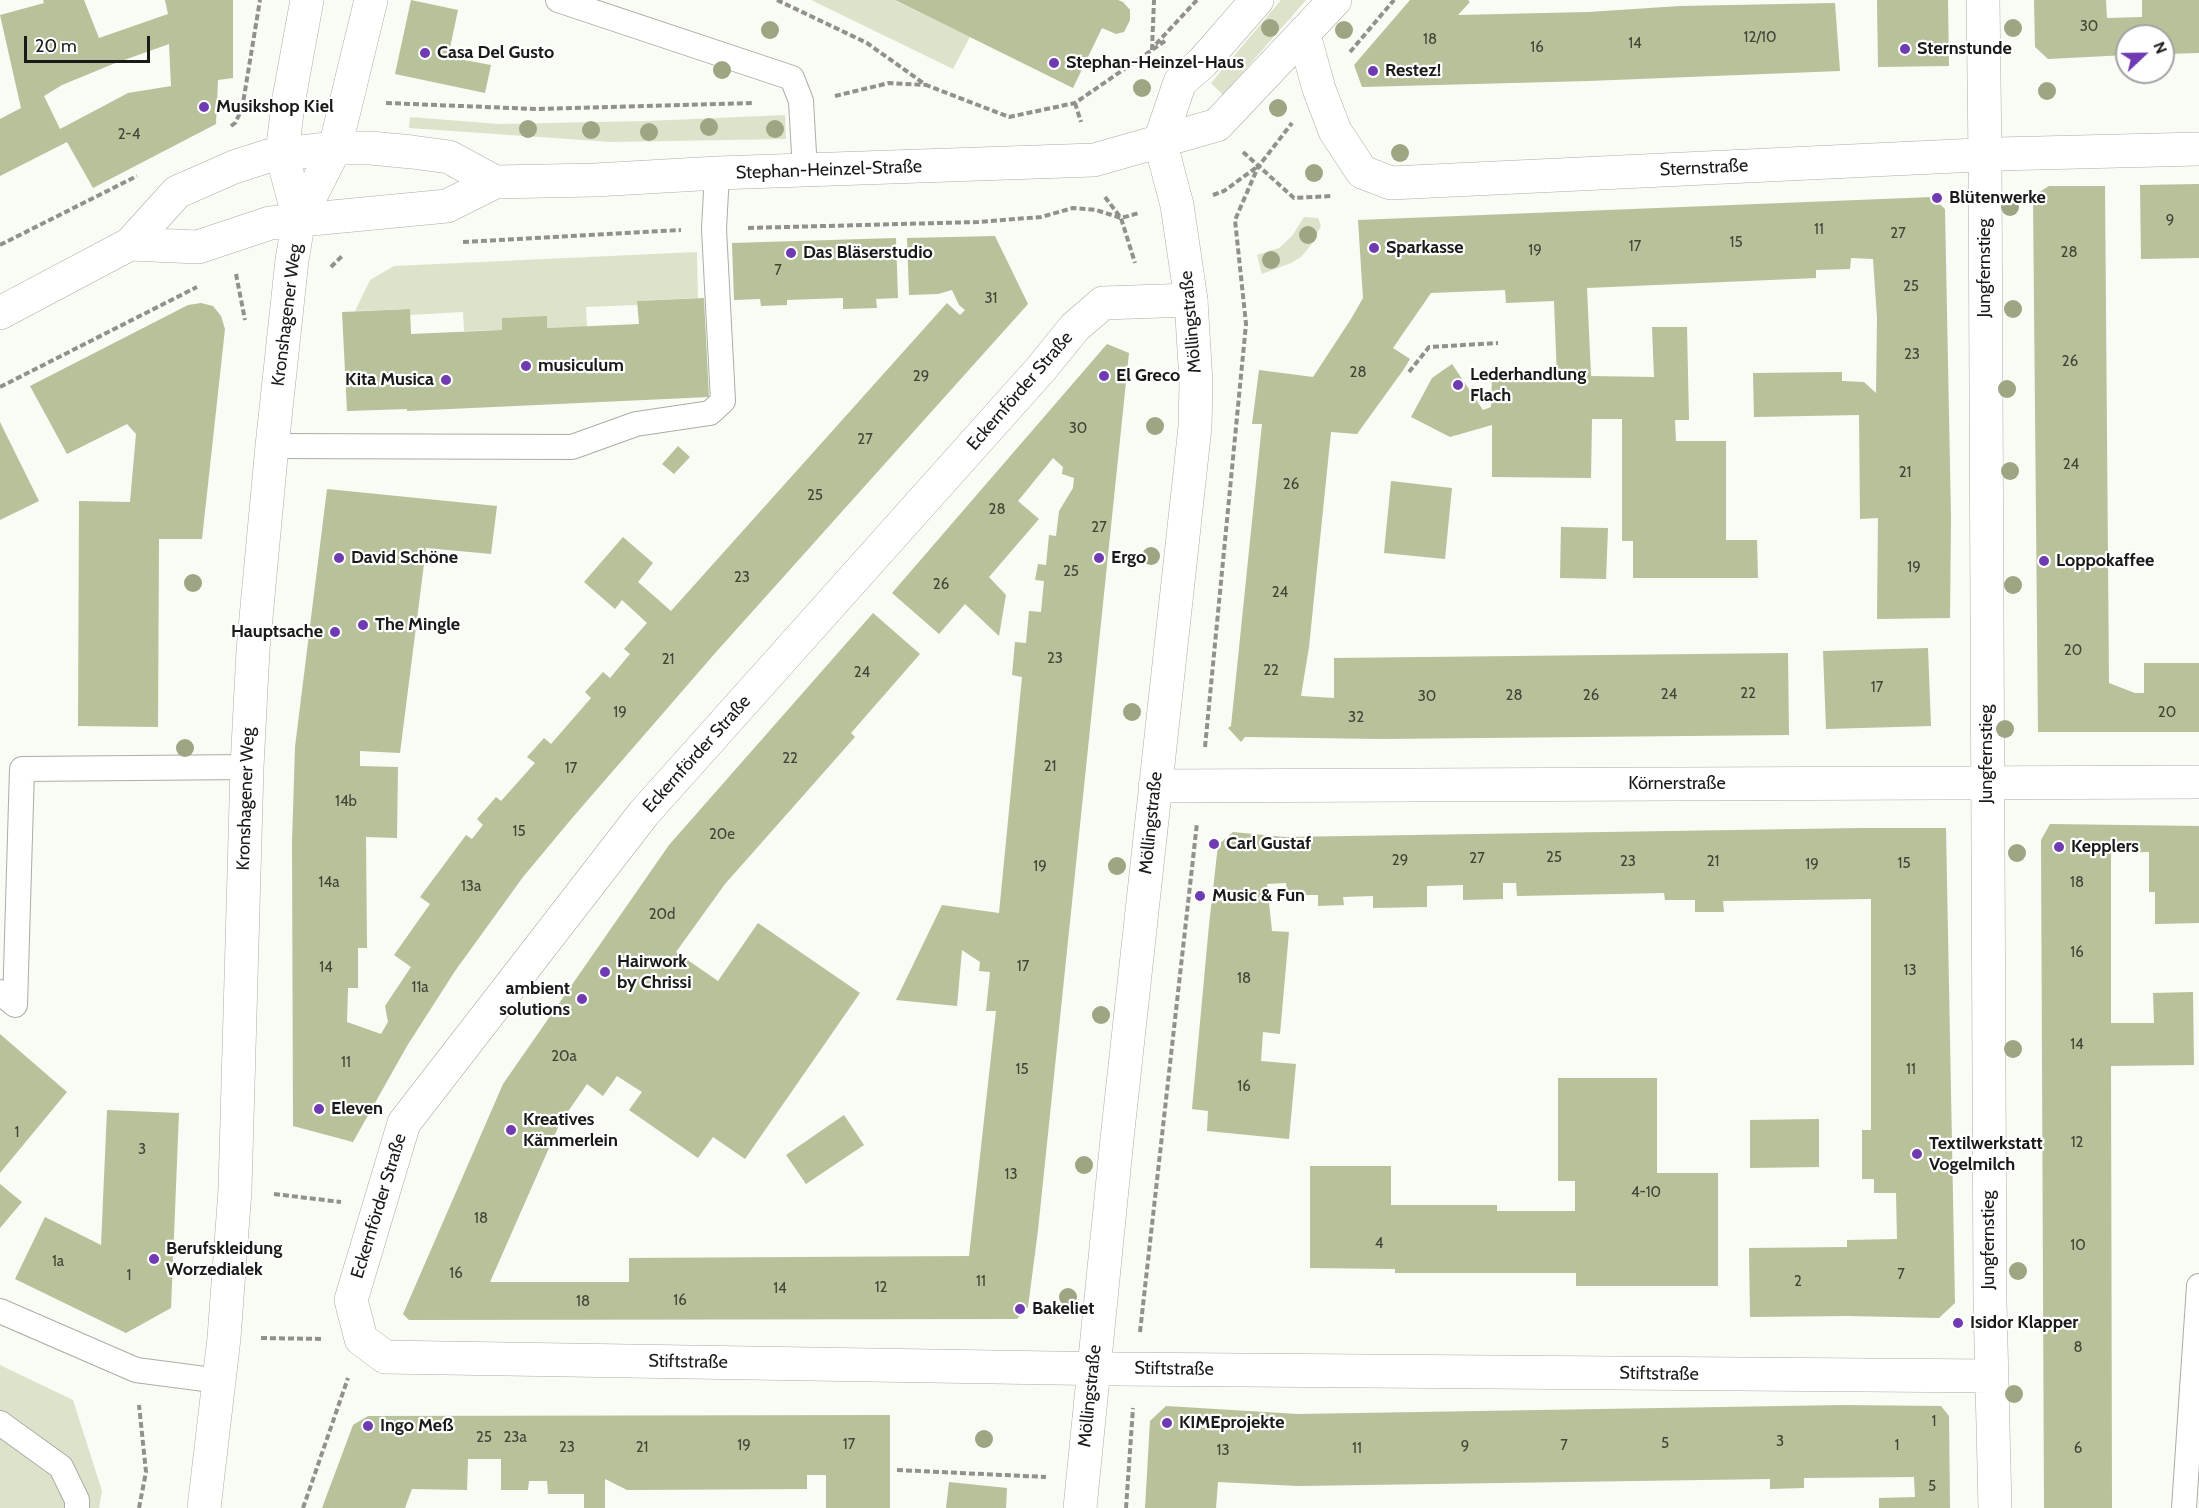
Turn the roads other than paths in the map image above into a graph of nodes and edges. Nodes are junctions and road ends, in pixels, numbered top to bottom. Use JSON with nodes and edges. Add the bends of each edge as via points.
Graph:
{"nodes":[{"id":1,"x":308,"y":0,"type":"edge"},
{"id":2,"x":371,"y":0,"type":"edge"},
{"id":3,"x":558,"y":0,"type":"edge"},
{"id":4,"x":1257,"y":0,"type":"edge"},
{"id":5,"x":1335,"y":0,"type":"edge"},
{"id":6,"x":1983,"y":0,"type":"edge"},
{"id":7,"x":1304,"y":35,"type":"junction"},
{"id":8,"x":1160,"y":141,"type":"junction"},
{"id":9,"x":335,"y":148,"type":"junction"},
{"id":10,"x":2199,"y":149,"type":"edge"},
{"id":11,"x":282,"y":154,"type":"junction"},
{"id":12,"x":1985,"y":155,"type":"junction"},
{"id":13,"x":805,"y":171,"type":"junction"},
{"id":14,"x":717,"y":173,"type":"junction"},
{"id":15,"x":495,"y":182,"type":"junction"},
{"id":16,"x":299,"y":219,"type":"junction"},
{"id":17,"x":130,"y":244,"type":"junction"},
{"id":18,"x":1191,"y":300,"type":"junction"},
{"id":19,"x":0,"y":313,"type":"edge"},
{"id":20,"x":272,"y":446,"type":"junction"},
{"id":21,"x":247,"y":767,"type":"junction"},
{"id":22,"x":2199,"y":782,"type":"edge"},
{"id":23,"x":1987,"y":783,"type":"junction"},
{"id":24,"x":1155,"y":786,"type":"junction"},
{"id":25,"x":0,"y":992,"type":"edge"},
{"id":26,"x":2199,"y":1286,"type":"edge"},
{"id":27,"x":0,"y":1311,"type":"edge"},
{"id":28,"x":361,"y":1339,"type":"joint"},
{"id":29,"x":1093,"y":1368,"type":"junction"},
{"id":30,"x":1992,"y":1376,"type":"junction"},
{"id":31,"x":220,"y":1381,"type":"junction"},
{"id":32,"x":4,"y":1432,"type":"edge"},
{"id":33,"x":1081,"y":1494,"type":"edge"},
{"id":34,"x":77,"y":1508,"type":"edge"},
{"id":35,"x":204,"y":1508,"type":"edge"},
{"id":36,"x":1995,"y":1508,"type":"edge"},
{"id":37,"x":2184,"y":1508,"type":"edge"}],
"edges":[{"from":1,"to":11,"type":"street","name":"Kronshagener Weg"},
{"from":2,"to":9,"type":"street","name":"Kronshagener Weg"},
{"from":3,"to":13,"type":"lane","via":[[792,78],[801,101]]},
{"from":4,"to":8,"type":"street","via":[[1202,63],[1180,82]]},
{"from":5,"to":7,"type":"street"},
{"from":6,"to":12,"type":"street","name":"Jungfernstieg"},
{"from":7,"to":8,"type":"street","via":[[1217,125]]},
{"from":7,"to":12,"type":"street","name":"Sternstraße","via":[[1335,131],[1362,172],[1391,183]]},
{"from":8,"to":13,"type":"street","name":"Stephan-Heinzel-Straße","via":[[1094,160]]},
{"from":8,"to":18,"type":"street","name":"Möllingstraße","via":[[1178,205]]},
{"from":9,"to":11,"type":"street","name":"Stephan-Heinzel-Straße"},
{"from":9,"to":15,"type":"street","name":"Stephan-Heinzel-Straße","via":[[449,157]]},
{"from":9,"to":16,"type":"street","name":"Kronshagener Weg"},
{"from":10,"to":12,"type":"street","name":"Sternstraße"},
{"from":11,"to":16,"type":"street","name":"Kronshagener Weg"},
{"from":11,"to":17,"type":"street","name":"Stephan-Heinzel-Straße","via":[[234,167],[177,192]]},
{"from":12,"to":23,"type":"street","name":"Jungfernstieg"},
{"from":13,"to":14,"type":"street","name":"Stephan-Heinzel-Straße"},
{"from":14,"to":15,"type":"street","name":"Stephan-Heinzel-Straße"},
{"from":14,"to":20,"type":"lane","via":[[714,229],[723,401],[710,412],[636,424],[572,447]]},
{"from":15,"to":16,"type":"street","name":"Stephan-Heinzel-Straße","via":[[447,206]]},
{"from":16,"to":17,"type":"street","name":"Stephan-Heinzel-Straße","via":[[270,223],[198,247]]},
{"from":16,"to":20,"type":"street","name":"Kronshagener Weg"},
{"from":17,"to":19,"type":"street"},
{"from":18,"to":24,"type":"street","name":"Möllingstraße","via":[[1195,428]]},
{"from":18,"to":28,"type":"street","name":"Eckernförder Straße","via":[[1102,303],[1075,327],[644,813],[404,1123],[351,1300]]},
{"from":20,"to":21,"type":"street","name":"Kronshagener Weg","via":[[253,650]]},
{"from":21,"to":25,"type":"lane","via":[[22,769],[15,1005]]},
{"from":21,"to":31,"type":"street","name":"Kronshagener Weg","via":[[236,1190]]},
{"from":22,"to":23,"type":"street","name":"Körnerstraße"},
{"from":23,"to":24,"type":"street","name":"Körnerstraße"},
{"from":23,"to":30,"type":"street","name":"Jungfernstieg"},
{"from":24,"to":29,"type":"street","name":"Möllingstraße"},
{"from":26,"to":37,"type":"lane"},
{"from":27,"to":31,"type":"lane","via":[[136,1370]]},
{"from":28,"to":29,"type":"street","name":"Stiftstraße","via":[[385,1357]]},
{"from":29,"to":30,"type":"street","name":"Stiftstraße"},
{"from":29,"to":33,"type":"street","name":"Möllingstraße"},
{"from":30,"to":36,"type":"street","name":"Jungfernstieg"},
{"from":31,"to":35,"type":"street","name":"Kronshagener Weg"},
{"from":32,"to":34,"type":"lane","via":[[61,1467]]}]}
